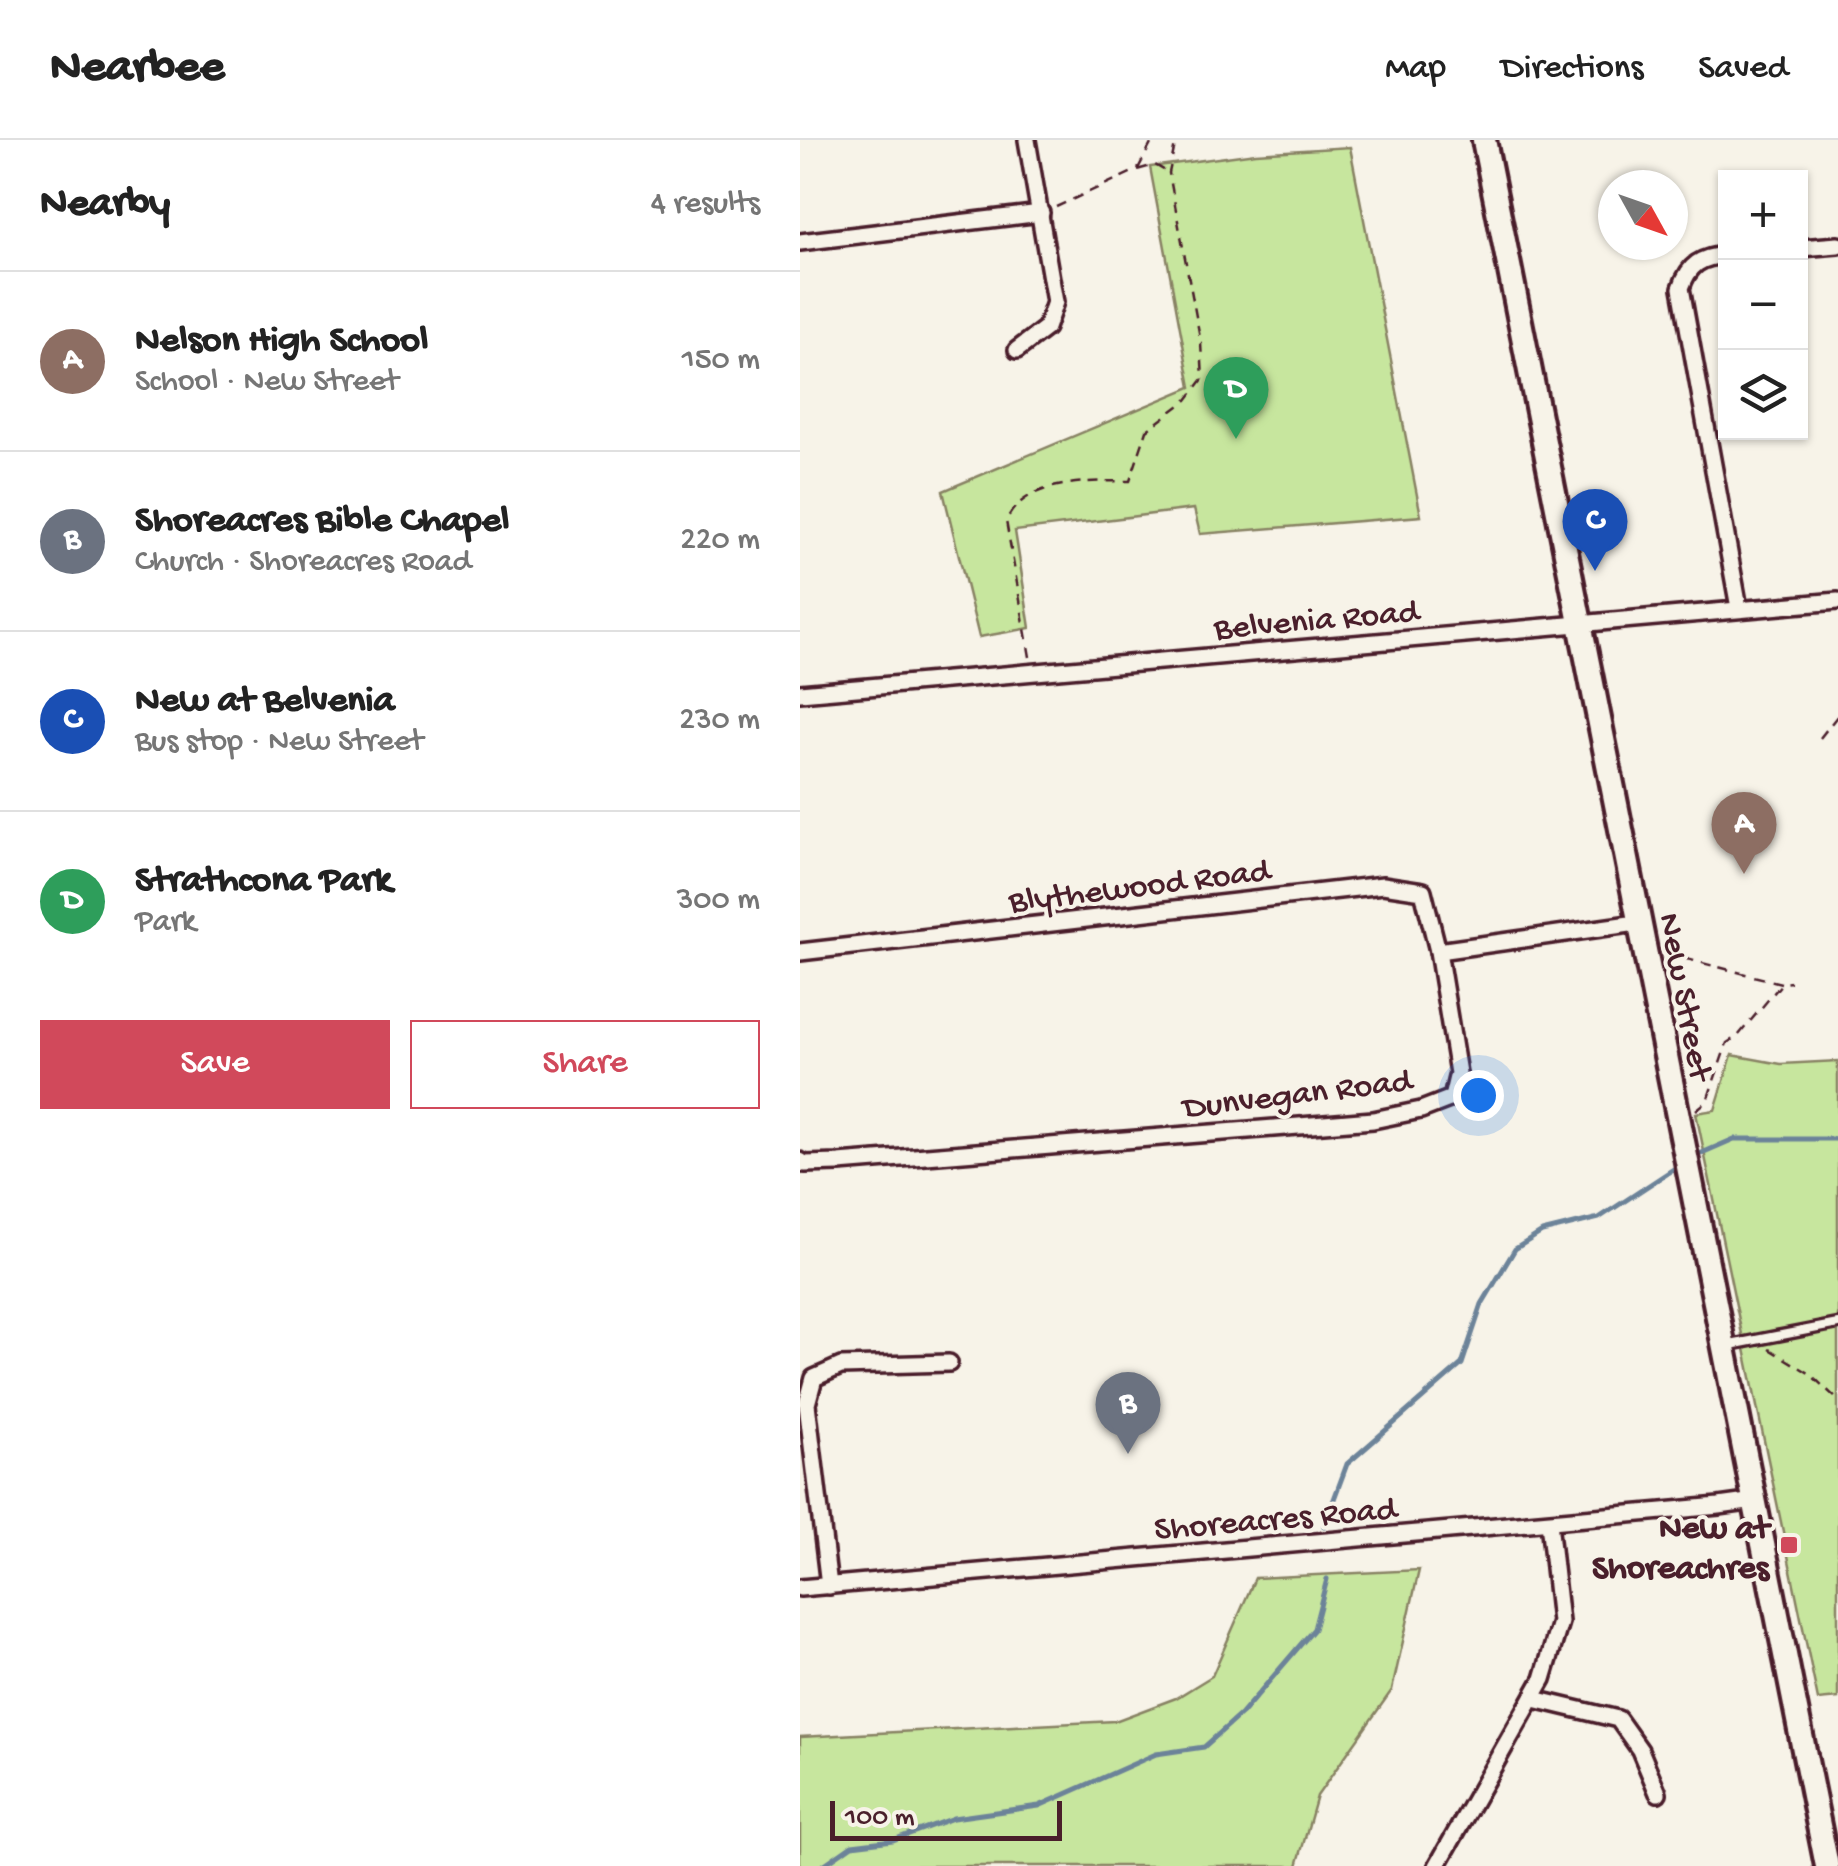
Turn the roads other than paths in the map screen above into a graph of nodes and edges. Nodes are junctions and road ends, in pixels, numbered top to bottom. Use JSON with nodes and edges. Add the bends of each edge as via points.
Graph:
{"nodes":[{"id":1,"x":1027,"y":140,"type":"edge"},
{"id":2,"x":1484,"y":140,"type":"edge"},
{"id":3,"x":1042,"y":213,"type":"junction"},
{"id":4,"x":800,"y":242,"type":"edge"},
{"id":5,"x":1838,"y":245,"type":"edge"},
{"id":6,"x":1808,"y":247,"type":"edge"},
{"id":7,"x":1718,"y":256,"type":"edge"},
{"id":8,"x":1017,"y":350,"type":"dead end"},
{"id":9,"x":1838,"y":600,"type":"edge"},
{"id":10,"x":1739,"y":608,"type":"junction"},
{"id":11,"x":1580,"y":623,"type":"junction"},
{"id":12,"x":800,"y":694,"type":"edge"},
{"id":13,"x":1638,"y":922,"type":"junction"},
{"id":14,"x":1438,"y":951,"type":"junction"},
{"id":15,"x":800,"y":952,"type":"edge"},
{"id":16,"x":800,"y":1161,"type":"edge"},
{"id":17,"x":1838,"y":1324,"type":"edge"},
{"id":18,"x":1724,"y":1346,"type":"junction"},
{"id":19,"x":949,"y":1364,"type":"dead end"},
{"id":20,"x":1756,"y":1500,"type":"junction"},
{"id":21,"x":1549,"y":1522,"type":"junction"},
{"id":22,"x":829,"y":1586,"type":"junction"},
{"id":23,"x":800,"y":1588,"type":"edge"},
{"id":24,"x":1534,"y":1699,"type":"junction"},
{"id":25,"x":1658,"y":1793,"type":"dead end"},
{"id":26,"x":1437,"y":1866,"type":"edge"},
{"id":27,"x":1827,"y":1866,"type":"edge"}],
"edges":[{"from":1,"to":3,"type":"street"},
{"from":2,"to":11,"type":"main road","name":"New Street"},
{"from":3,"to":4,"type":"street"},
{"from":3,"to":8,"type":"street","via":[[1054,302],[1046,328]]},
{"from":5,"to":6,"type":"street"},
{"from":7,"to":10,"type":"street","via":[[1700,259],[1681,288]]},
{"from":9,"to":10,"type":"street","name":"Belvenia Road"},
{"from":10,"to":11,"type":"street","name":"Belvenia Road"},
{"from":11,"to":12,"type":"street","name":"Belvenia Road"},
{"from":11,"to":13,"type":"main road","name":"New Street"},
{"from":13,"to":14,"type":"street"},
{"from":13,"to":18,"type":"main road","name":"New Street"},
{"from":14,"to":15,"type":"street","name":"Blythewood Road","via":[[1423,890],[1383,886]]},
{"from":14,"to":16,"type":"street","name":"Dunvegan Road","via":[[1458,1074],[1452,1098],[1422,1110],[1373,1120]]},
{"from":17,"to":18,"type":"lane"},
{"from":18,"to":20,"type":"main road","name":"New Street"},
{"from":19,"to":22,"type":"street","via":[[841,1366],[814,1378],[808,1404]]},
{"from":20,"to":21,"type":"street","name":"Shoreacres Road"},
{"from":20,"to":27,"type":"main road","name":"New Street"},
{"from":21,"to":22,"type":"street","name":"Shoreacres Road"},
{"from":21,"to":24,"type":"street","via":[[1560,1622]]},
{"from":22,"to":23,"type":"street","name":"Shoreacres Road"},
{"from":24,"to":25,"type":"street","via":[[1618,1719]]},
{"from":24,"to":26,"type":"street"}]}
